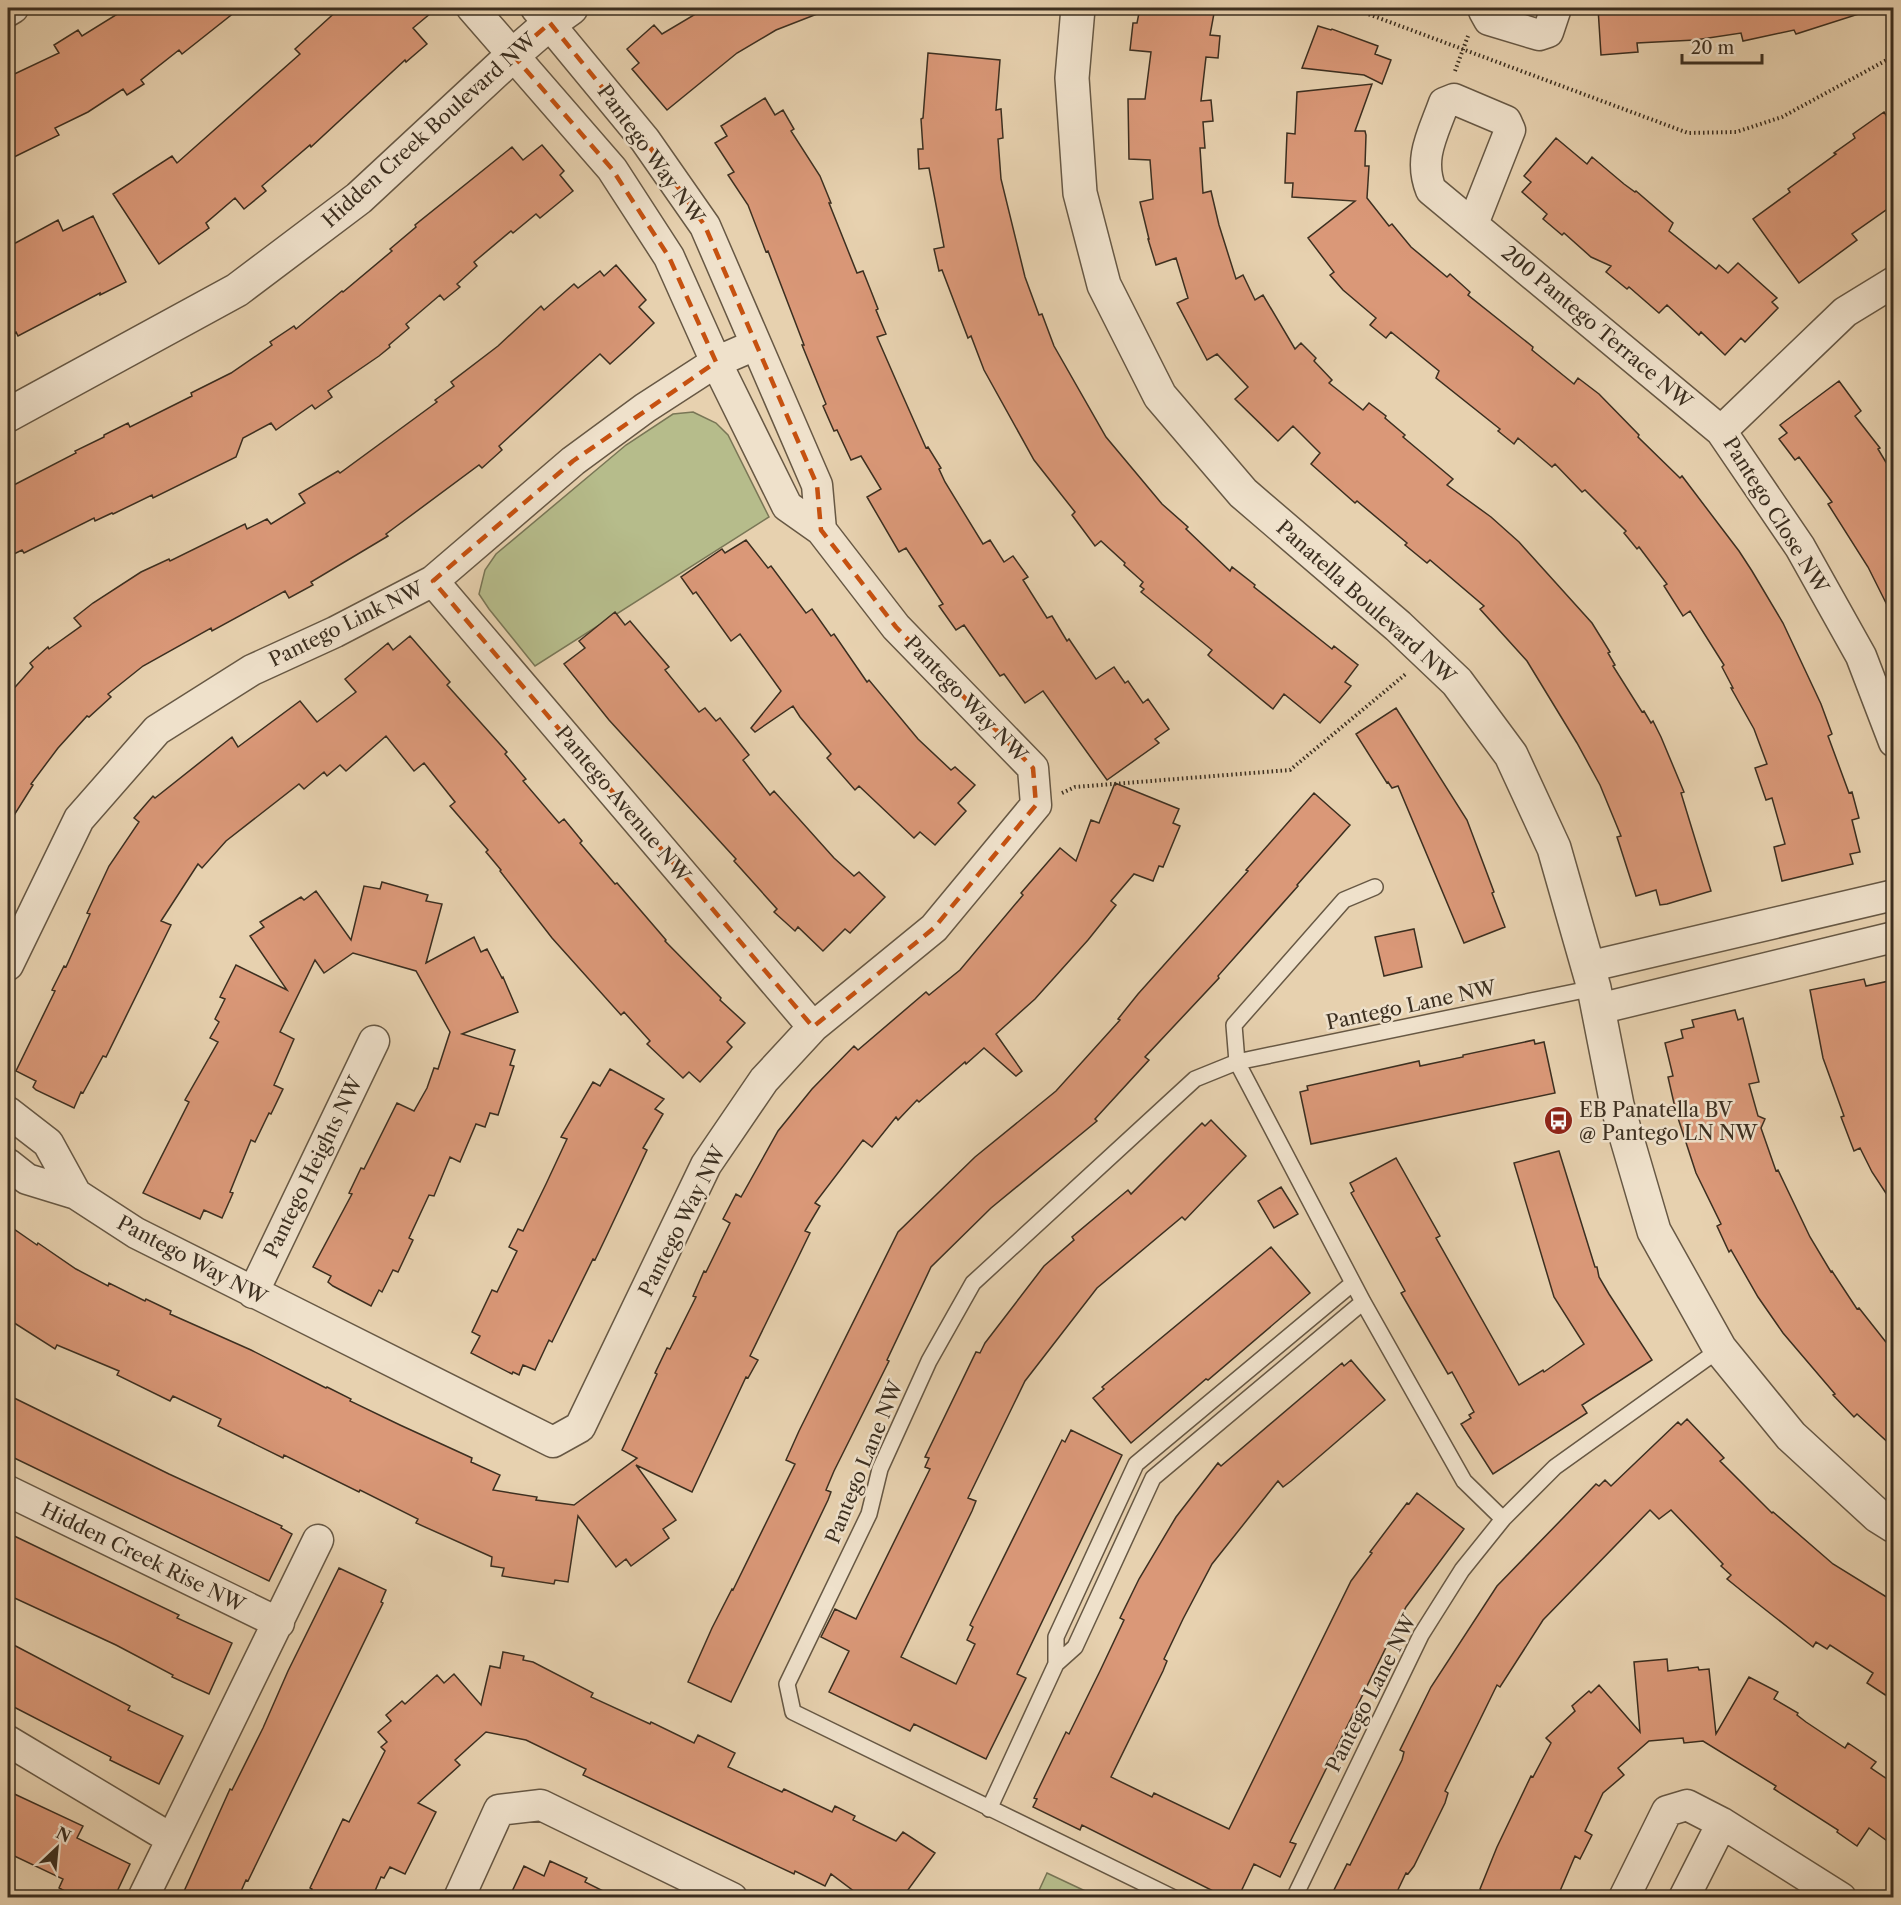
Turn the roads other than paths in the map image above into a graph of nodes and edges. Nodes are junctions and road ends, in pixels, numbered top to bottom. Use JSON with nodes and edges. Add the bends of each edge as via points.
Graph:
{"nodes":[{"id":1,"x":13,"y":8,"type":"edge"},
{"id":2,"x":472,"y":8,"type":"edge"},
{"id":3,"x":1078,"y":8,"type":"edge"},
{"id":4,"x":1556,"y":8,"type":"edge"},
{"id":5,"x":1484,"y":9,"type":"edge"},
{"id":6,"x":8,"y":11,"type":"edge"},
{"id":7,"x":552,"y":13,"type":"edge"},
{"id":8,"x":513,"y":55,"type":"junction"},
{"id":9,"x":1473,"y":224,"type":"junction"},
{"id":10,"x":1893,"y":282,"type":"edge"},
{"id":11,"x":755,"y":345,"type":"junction"},
{"id":12,"x":716,"y":362,"type":"junction"},
{"id":13,"x":8,"y":415,"type":"edge"},
{"id":14,"x":1722,"y":430,"type":"junction"},
{"id":15,"x":821,"y":530,"type":"junction"},
{"id":16,"x":433,"y":581,"type":"junction"},
{"id":17,"x":1893,"y":742,"type":"edge"},
{"id":18,"x":1375,"y":887,"type":"dead end"},
{"id":19,"x":1893,"y":895,"type":"edge"},
{"id":20,"x":1893,"y":937,"type":"edge"},
{"id":21,"x":8,"y":965,"type":"edge"},
{"id":22,"x":1593,"y":988,"type":"junction"},
{"id":23,"x":813,"y":1027,"type":"junction"},
{"id":24,"x":374,"y":1041,"type":"dead end"},
{"id":25,"x":1237,"y":1062,"type":"junction"},
{"id":26,"x":8,"y":1112,"type":"edge"},
{"id":27,"x":8,"y":1164,"type":"edge"},
{"id":28,"x":76,"y":1194,"type":"junction"},
{"id":29,"x":1353,"y":1283,"type":"junction"},
{"id":30,"x":253,"y":1293,"type":"junction"},
{"id":31,"x":1363,"y":1302,"type":"junction"},
{"id":32,"x":1720,"y":1348,"type":"junction"},
{"id":33,"x":8,"y":1491,"type":"edge"},
{"id":34,"x":1503,"y":1519,"type":"junction"},
{"id":35,"x":1893,"y":1526,"type":"edge"},
{"id":36,"x":318,"y":1540,"type":"dead end"},
{"id":37,"x":279,"y":1623,"type":"junction"},
{"id":38,"x":1056,"y":1664,"type":"junction"},
{"id":39,"x":8,"y":1742,"type":"edge"},
{"id":40,"x":989,"y":1809,"type":"junction"},
{"id":41,"x":1722,"y":1823,"type":"junction"},
{"id":42,"x":170,"y":1838,"type":"junction"},
{"id":43,"x":142,"y":1898,"type":"edge"},
{"id":44,"x":459,"y":1898,"type":"edge"},
{"id":45,"x":732,"y":1898,"type":"edge"},
{"id":46,"x":1174,"y":1898,"type":"edge"},
{"id":47,"x":1294,"y":1898,"type":"edge"},
{"id":48,"x":1624,"y":1898,"type":"edge"},
{"id":49,"x":1684,"y":1898,"type":"edge"},
{"id":50,"x":1841,"y":1898,"type":"edge"}],
"edges":[{"from":1,"to":6,"type":"street"},
{"from":2,"to":8,"type":"street","name":"Pantego Way NW"},
{"from":3,"to":22,"type":"street","name":"Panatella Boulevard NW","via":[[1072,78],[1080,193],[1104,285],[1160,396],[1243,493],[1457,682],[1512,755],[1554,848]]},
{"from":4,"to":5,"type":"street","via":[[1548,32],[1539,35],[1489,20]]},
{"from":7,"to":8,"type":"street","name":"Hidden Creek Boulevard NW"},
{"from":7,"to":11,"type":"street","name":"Pantego Way NW","via":[[705,226]]},
{"from":8,"to":12,"type":"street","name":"Pantego Way NW","via":[[612,170],[669,257]]},
{"from":8,"to":13,"type":"street","name":"Hidden Creek Boulevard NW","via":[[359,198],[237,290]]},
{"from":9,"to":9,"type":"street","name":"200 Pantego Terrace NW","via":[[1510,129],[1506,121],[1454,99],[1444,103],[1425,156],[1425,175],[1431,190]]},
{"from":9,"to":14,"type":"street","name":"200 Pantego Terrace NW"},
{"from":10,"to":14,"type":"street","name":"Pantego Close NW","via":[[1845,312]]},
{"from":11,"to":12,"type":"street","name":"Pantego Link NW"},
{"from":11,"to":15,"type":"street","name":"Pantego Way NW","via":[[817,485]]},
{"from":12,"to":15,"type":"street","name":"Pantego Way NW","via":[[787,506]]},
{"from":12,"to":16,"type":"street","name":"Pantego Link NW","via":[[573,461]]},
{"from":14,"to":17,"type":"street","name":"Pantego Close NW","via":[[1800,547],[1855,646]]},
{"from":15,"to":23,"type":"street","name":"Pantego Way NW","via":[[896,627],[1033,768],[1036,805],[934,928]]},
{"from":16,"to":21,"type":"street","name":"Pantego Link NW","via":[[252,670],[156,730],[79,819]]},
{"from":16,"to":23,"type":"street","name":"Pantego Avenue NW"},
{"from":18,"to":25,"type":"lane","via":[[1344,900],[1234,1025]]},
{"from":19,"to":22,"type":"street"},
{"from":20,"to":22,"type":"street"},
{"from":22,"to":25,"type":"lane","name":"Pantego Lane NW"},
{"from":22,"to":32,"type":"street","name":"Panatella Boulevard NW","via":[[1617,1105],[1654,1231]]},
{"from":23,"to":30,"type":"street","name":"Pantego Way NW","via":[[764,1080],[706,1165],[580,1427],[553,1442]]},
{"from":24,"to":30,"type":"street","name":"Pantego Heights NW"},
{"from":25,"to":29,"type":"lane"},
{"from":25,"to":40,"type":"lane","name":"Pantego Lane NW","via":[[1195,1079],[973,1283],[929,1361],[880,1469],[869,1514],[788,1683],[793,1712]]},
{"from":26,"to":28,"type":"street","name":"Pantego Way NW","via":[[48,1143]]},
{"from":27,"to":28,"type":"street","name":"Pantego Way NW","via":[[27,1179]]},
{"from":28,"to":30,"type":"street","name":"Pantego Way NW","via":[[136,1233]]},
{"from":29,"to":31,"type":"lane"},
{"from":29,"to":38,"type":"lane","via":[[1136,1464],[1056,1637]]},
{"from":31,"to":34,"type":"lane","via":[[1464,1480]]},
{"from":31,"to":38,"type":"lane","via":[[1153,1478],[1075,1647]]},
{"from":32,"to":34,"type":"lane","name":"Pantego Lane NW","via":[[1555,1467]]},
{"from":32,"to":35,"type":"street","name":"Panatella Boulevard NW","via":[[1791,1436]]},
{"from":33,"to":37,"type":"street","name":"Hidden Creek Rise NW"},
{"from":34,"to":47,"type":"lane","name":"Pantego Lane NW","via":[[1462,1570],[1421,1635]]},
{"from":36,"to":37,"type":"street"},
{"from":37,"to":42,"type":"street"},
{"from":38,"to":40,"type":"lane"},
{"from":39,"to":42,"type":"street"},
{"from":40,"to":46,"type":"lane","name":"Pantego Lane NW"},
{"from":41,"to":48,"type":"street","via":[[1687,1804],[1667,1811]]},
{"from":41,"to":49,"type":"street"},
{"from":41,"to":50,"type":"street"},
{"from":42,"to":43,"type":"street"},
{"from":44,"to":45,"type":"street","via":[[499,1810],[541,1805]]}]}
